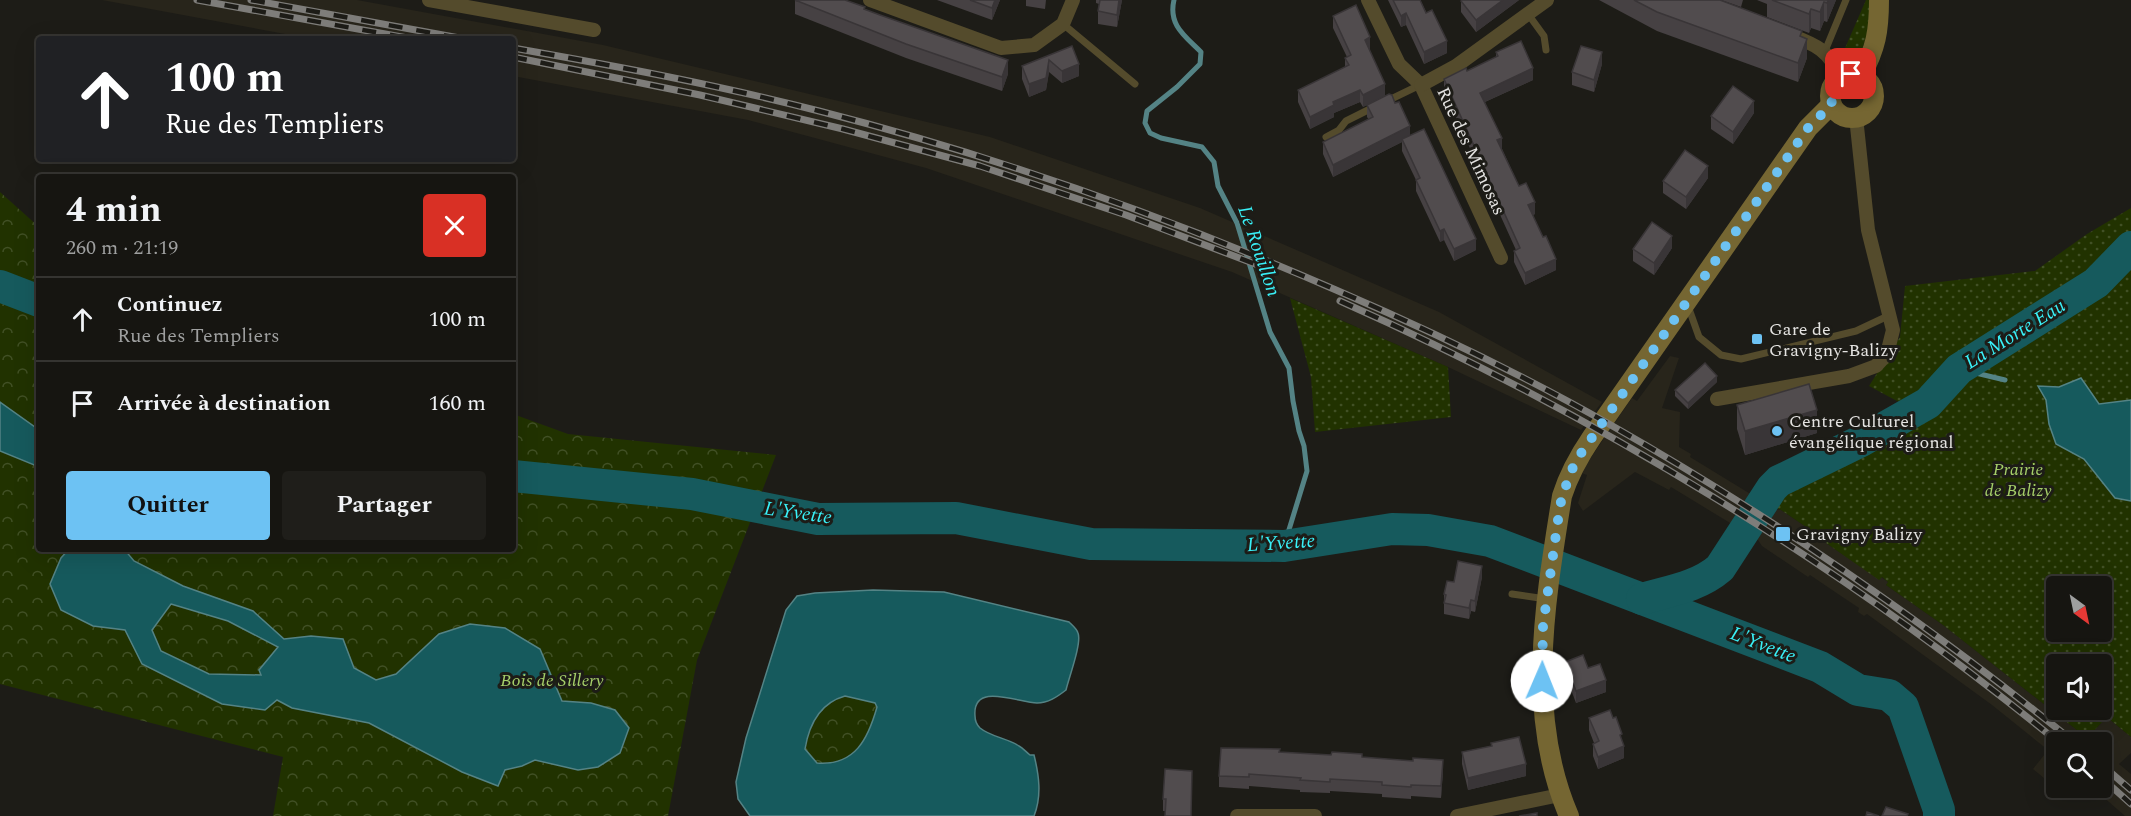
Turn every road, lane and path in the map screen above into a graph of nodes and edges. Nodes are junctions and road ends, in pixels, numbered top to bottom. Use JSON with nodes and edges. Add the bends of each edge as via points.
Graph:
{"nodes":[{"id":1,"x":429,"y":0,"type":"edge"},
{"id":2,"x":870,"y":0,"type":"edge"},
{"id":3,"x":1073,"y":0,"type":"edge"},
{"id":4,"x":1368,"y":0,"type":"edge"},
{"id":5,"x":1546,"y":0,"type":"edge"},
{"id":6,"x":1846,"y":0,"type":"edge"},
{"id":7,"x":1879,"y":0,"type":"edge"},
{"id":8,"x":1528,"y":14,"type":"junction"},
{"id":9,"x":1063,"y":24,"type":"junction"},
{"id":10,"x":594,"y":30,"type":"dead end"},
{"id":11,"x":1778,"y":31,"type":"edge"},
{"id":12,"x":1546,"y":50,"type":"dead end"},
{"id":13,"x":1825,"y":51,"type":"junction"},
{"id":14,"x":1861,"y":76,"type":"junction"},
{"id":15,"x":1841,"y":77,"type":"junction"},
{"id":16,"x":1135,"y":84,"type":"dead end"},
{"id":17,"x":1421,"y":85,"type":"junction"},
{"id":18,"x":1832,"y":104,"type":"junction"},
{"id":19,"x":1856,"y":117,"type":"junction"},
{"id":20,"x":1326,"y":137,"type":"dead end"},
{"id":21,"x":1501,"y":258,"type":"dead end"},
{"id":22,"x":1687,"y":302,"type":"junction"},
{"id":23,"x":1890,"y":315,"type":"junction"},
{"id":24,"x":1717,"y":399,"type":"dead end"},
{"id":25,"x":1512,"y":594,"type":"dead end"},
{"id":26,"x":1547,"y":595,"type":"junction"},
{"id":27,"x":1560,"y":795,"type":"junction"},
{"id":28,"x":1237,"y":816,"type":"edge"},
{"id":29,"x":1316,"y":816,"type":"edge"},
{"id":30,"x":1457,"y":816,"type":"edge"},
{"id":31,"x":1569,"y":816,"type":"edge"}],
"edges":[{"from":1,"to":10,"type":"street"},
{"from":2,"to":9,"type":"street","via":[[1001,48],[1034,45]]},
{"from":3,"to":9,"type":"street"},
{"from":4,"to":17,"type":"street","name":"Rue des Mimosas","via":[[1399,64]]},
{"from":5,"to":8,"type":"street"},
{"from":6,"to":13,"type":"lane"},
{"from":7,"to":14,"type":"street","via":[[1878,33]]},
{"from":8,"to":12,"type":"lane","via":[[1544,36]]},
{"from":8,"to":17,"type":"street","via":[[1456,66]]},
{"from":9,"to":16,"type":"lane"},
{"from":11,"to":13,"type":"street"},
{"from":13,"to":15,"type":"street"},
{"from":14,"to":15,"type":"street"},
{"from":14,"to":19,"type":"street","via":[[1870,83],[1873,104]]},
{"from":15,"to":18,"type":"street","via":[[1830,94]]},
{"from":17,"to":20,"type":"lane","via":[[1346,121]]},
{"from":17,"to":21,"type":"street","name":"Rue des Mimosas"},
{"from":18,"to":19,"type":"street","via":[[1846,117]]},
{"from":18,"to":22,"type":"street","via":[[1808,128]]},
{"from":19,"to":23,"type":"street","via":[[1868,230]]},
{"from":22,"to":23,"type":"lane","via":[[1699,337],[1721,355],[1741,359],[1856,331]]},
{"from":22,"to":26,"type":"street","via":[[1575,462],[1562,496]]},
{"from":23,"to":24,"type":"street","via":[[1893,330],[1887,354],[1865,372]]},
{"from":25,"to":26,"type":"lane"},
{"from":26,"to":27,"type":"street","via":[[1542,681],[1545,723]]},
{"from":27,"to":30,"type":"street"},
{"from":27,"to":31,"type":"street"},
{"from":28,"to":29,"type":"street"}]}
